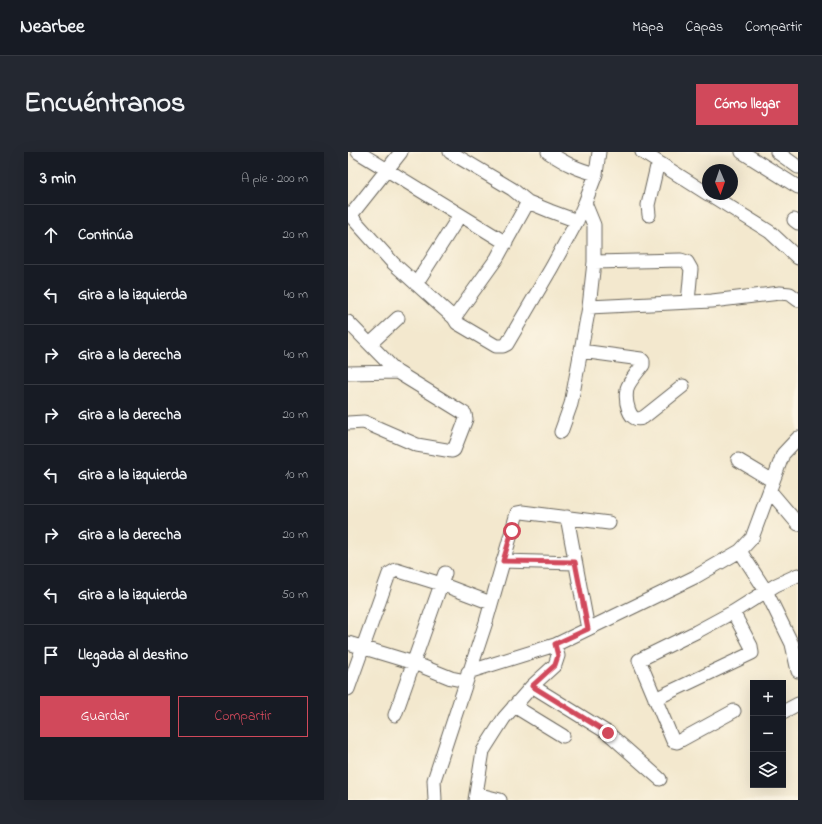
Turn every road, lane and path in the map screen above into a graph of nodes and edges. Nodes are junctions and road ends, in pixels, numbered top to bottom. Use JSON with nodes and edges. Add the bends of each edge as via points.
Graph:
{"nodes":[{"id":1,"x":358,"y":152,"type":"edge"},
{"id":2,"x":401,"y":152,"type":"edge"},
{"id":3,"x":450,"y":152,"type":"edge"},
{"id":4,"x":548,"y":152,"type":"edge"},
{"id":5,"x":599,"y":152,"type":"edge"},
{"id":6,"x":642,"y":152,"type":"edge"},
{"id":7,"x":742,"y":152,"type":"edge"},
{"id":8,"x":776,"y":152,"type":"edge"},
{"id":9,"x":658,"y":162,"type":"junction"},
{"id":10,"x":798,"y":167,"type":"edge"},
{"id":11,"x":388,"y":170,"type":"junction"},
{"id":12,"x":596,"y":174,"type":"junction"},
{"id":13,"x":798,"y":188,"type":"edge"},
{"id":14,"x":702,"y":190,"type":"edge"},
{"id":15,"x":718,"y":200,"type":"edge"},
{"id":16,"x":528,"y":202,"type":"junction"},
{"id":17,"x":585,"y":203,"type":"junction"},
{"id":18,"x":350,"y":214,"type":"edge"},
{"id":19,"x":460,"y":215,"type":"junction"},
{"id":20,"x":649,"y":216,"type":"dead end"},
{"id":21,"x":577,"y":221,"type":"junction"},
{"id":22,"x":506,"y":243,"type":"junction"},
{"id":23,"x":798,"y":258,"type":"edge"},
{"id":24,"x":594,"y":262,"type":"junction"},
{"id":25,"x":416,"y":284,"type":"junction"},
{"id":26,"x":798,"y":300,"type":"edge"},
{"id":27,"x":688,"y":302,"type":"junction"},
{"id":28,"x":589,"y":308,"type":"junction"},
{"id":29,"x":398,"y":318,"type":"dead end"},
{"id":30,"x":454,"y":318,"type":"junction"},
{"id":31,"x":348,"y":322,"type":"edge"},
{"id":32,"x":370,"y":344,"type":"junction"},
{"id":33,"x":581,"y":351,"type":"junction"},
{"id":34,"x":397,"y":372,"type":"junction"},
{"id":35,"x":348,"y":374,"type":"edge"},
{"id":36,"x":683,"y":386,"type":"dead end"},
{"id":37,"x":348,"y":422,"type":"edge"},
{"id":38,"x":561,"y":432,"type":"dead end"},
{"id":39,"x":798,"y":438,"type":"edge"},
{"id":40,"x":738,"y":460,"type":"dead end"},
{"id":41,"x":771,"y":486,"type":"junction"},
{"id":42,"x":566,"y":517,"type":"junction"},
{"id":43,"x":609,"y":523,"type":"dead end"},
{"id":44,"x":798,"y":524,"type":"edge"},
{"id":45,"x":740,"y":551,"type":"junction"},
{"id":46,"x":503,"y":561,"type":"junction"},
{"id":47,"x":575,"y":562,"type":"junction"},
{"id":48,"x":798,"y":575,"type":"edge"},
{"id":49,"x":443,"y":578,"type":"junction"},
{"id":50,"x":766,"y":591,"type":"junction"},
{"id":51,"x":491,"y":603,"type":"junction"},
{"id":52,"x":733,"y":612,"type":"junction"},
{"id":53,"x":588,"y":629,"type":"junction"},
{"id":54,"x":348,"y":643,"type":"edge"},
{"id":55,"x":555,"y":644,"type":"junction"},
{"id":56,"x":363,"y":647,"type":"junction"},
{"id":57,"x":414,"y":663,"type":"junction"},
{"id":58,"x":798,"y":671,"type":"edge"},
{"id":59,"x":467,"y":677,"type":"junction"},
{"id":60,"x":532,"y":686,"type":"junction"},
{"id":61,"x":348,"y":689,"type":"edge"},
{"id":62,"x":655,"y":698,"type":"junction"},
{"id":63,"x":798,"y":704,"type":"edge"},
{"id":64,"x":514,"y":706,"type":"junction"},
{"id":65,"x":786,"y":710,"type":"edge"},
{"id":66,"x":734,"y":711,"type":"dead end"},
{"id":67,"x":395,"y":715,"type":"dead end"},
{"id":68,"x":563,"y":736,"type":"dead end"},
{"id":69,"x":660,"y":779,"type":"dead end"},
{"id":70,"x":475,"y":797,"type":"edge"},
{"id":71,"x":435,"y":800,"type":"edge"},
{"id":72,"x":500,"y":800,"type":"edge"}],
"edges":[{"from":1,"to":11,"type":"street"},
{"from":2,"to":11,"type":"street"},
{"from":3,"to":16,"type":"street","via":[[512,189]]},
{"from":4,"to":12,"type":"street","via":[[582,171]]},
{"from":5,"to":12,"type":"street"},
{"from":6,"to":9,"type":"street"},
{"from":7,"to":13,"type":"street"},
{"from":8,"to":10,"type":"street"},
{"from":9,"to":14,"type":"street"},
{"from":9,"to":20,"type":"street","via":[[648,205]]},
{"from":11,"to":18,"type":"street"},
{"from":11,"to":19,"type":"street"},
{"from":12,"to":17,"type":"street"},
{"from":15,"to":23,"type":"street","via":[[770,232]]},
{"from":16,"to":21,"type":"street"},
{"from":16,"to":22,"type":"street"},
{"from":17,"to":21,"type":"street"},
{"from":17,"to":24,"type":"street","via":[[594,225]]},
{"from":18,"to":25,"type":"street","via":[[393,263]]},
{"from":19,"to":22,"type":"street"},
{"from":19,"to":25,"type":"street"},
{"from":21,"to":30,"type":"street","via":[[507,344],[496,346],[457,323]]},
{"from":22,"to":30,"type":"street"},
{"from":24,"to":27,"type":"street","via":[[687,262],[691,269]]},
{"from":24,"to":28,"type":"street"},
{"from":25,"to":30,"type":"street"},
{"from":26,"to":27,"type":"street","via":[[790,294],[780,293]]},
{"from":27,"to":28,"type":"street"},
{"from":28,"to":33,"type":"street"},
{"from":29,"to":32,"type":"street"},
{"from":31,"to":32,"type":"street"},
{"from":32,"to":34,"type":"street"},
{"from":33,"to":36,"type":"street","via":[[643,361],[643,365],[627,388],[627,410],[634,418],[644,418]]},
{"from":33,"to":38,"type":"street","via":[[571,404]]},
{"from":34,"to":35,"type":"street"},
{"from":34,"to":37,"type":"street","via":[[465,414],[466,419],[454,450],[417,445],[364,422]]},
{"from":39,"to":41,"type":"street","via":[[783,454]]},
{"from":40,"to":41,"type":"street"},
{"from":41,"to":44,"type":"street"},
{"from":41,"to":45,"type":"street","via":[[752,538]]},
{"from":42,"to":43,"type":"street"},
{"from":42,"to":46,"type":"street","via":[[517,513]]},
{"from":42,"to":47,"type":"street"},
{"from":45,"to":50,"type":"street"},
{"from":45,"to":53,"type":"street","via":[[695,577]]},
{"from":46,"to":47,"type":"street"},
{"from":46,"to":51,"type":"street"},
{"from":47,"to":53,"type":"street"},
{"from":48,"to":50,"type":"street"},
{"from":49,"to":51,"type":"street"},
{"from":49,"to":56,"type":"street","via":[[396,570],[389,574]]},
{"from":49,"to":57,"type":"street"},
{"from":50,"to":52,"type":"street"},
{"from":50,"to":58,"type":"street","via":[[792,644]]},
{"from":51,"to":59,"type":"street"},
{"from":52,"to":62,"type":"street","via":[[639,660]]},
{"from":52,"to":62,"type":"street","via":[[751,646],[752,653]]},
{"from":53,"to":55,"type":"street"},
{"from":54,"to":56,"type":"street"},
{"from":55,"to":59,"type":"street"},
{"from":55,"to":60,"type":"street","via":[[558,656],[555,665]]},
{"from":56,"to":57,"type":"street"},
{"from":56,"to":61,"type":"street"},
{"from":57,"to":59,"type":"street","via":[[451,678]]},
{"from":57,"to":67,"type":"street"},
{"from":59,"to":71,"type":"street","via":[[434,780]]},
{"from":60,"to":64,"type":"street"},
{"from":60,"to":69,"type":"street","via":[[608,733]]},
{"from":62,"to":66,"type":"street","via":[[673,741],[677,742]]},
{"from":63,"to":65,"type":"street"},
{"from":64,"to":68,"type":"street"},
{"from":64,"to":70,"type":"street","via":[[483,751]]},
{"from":70,"to":72,"type":"street"}]}
